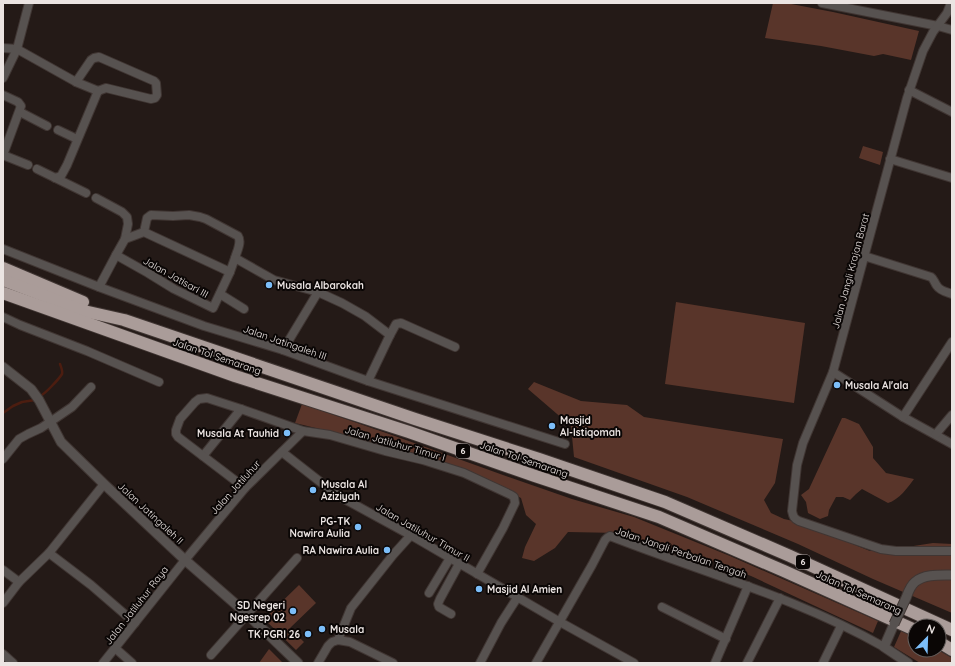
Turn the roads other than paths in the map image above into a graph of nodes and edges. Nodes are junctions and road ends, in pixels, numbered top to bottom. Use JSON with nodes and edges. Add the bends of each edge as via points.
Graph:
{"nodes":[{"id":1,"x":29,"y":3,"type":"edge"},
{"id":2,"x":822,"y":3,"type":"edge"},
{"id":3,"x":951,"y":3,"type":"edge"},
{"id":4,"x":938,"y":26,"type":"junction"},
{"id":5,"x":952,"y":30,"type":"edge"},
{"id":6,"x":3,"y":48,"type":"edge"},
{"id":7,"x":17,"y":49,"type":"junction"},
{"id":8,"x":3,"y":78,"type":"edge"},
{"id":9,"x":76,"y":82,"type":"junction"},
{"id":10,"x":909,"y":90,"type":"junction"},
{"id":11,"x":98,"y":91,"type":"junction"},
{"id":12,"x":3,"y":95,"type":"edge"},
{"id":13,"x":20,"y":112,"type":"junction"},
{"id":14,"x":952,"y":112,"type":"edge"},
{"id":15,"x":47,"y":126,"type":"dead end"},
{"id":16,"x":58,"y":130,"type":"dead end"},
{"id":17,"x":77,"y":139,"type":"junction"},
{"id":18,"x":3,"y":155,"type":"edge"},
{"id":19,"x":890,"y":159,"type":"junction"},
{"id":20,"x":28,"y":165,"type":"dead end"},
{"id":21,"x":37,"y":169,"type":"dead end"},
{"id":22,"x":55,"y":178,"type":"junction"},
{"id":23,"x":952,"y":178,"type":"edge"},
{"id":24,"x":86,"y":193,"type":"dead end"},
{"id":25,"x":96,"y":198,"type":"dead end"},
{"id":26,"x":144,"y":232,"type":"junction"},
{"id":27,"x":125,"y":239,"type":"junction"},
{"id":28,"x":3,"y":249,"type":"edge"},
{"id":29,"x":116,"y":255,"type":"junction"},
{"id":30,"x":864,"y":256,"type":"junction"},
{"id":31,"x":235,"y":258,"type":"junction"},
{"id":32,"x":3,"y":268,"type":"edge"},
{"id":33,"x":230,"y":272,"type":"junction"},
{"id":34,"x":3,"y":280,"type":"edge"},
{"id":35,"x":99,"y":287,"type":"junction"},
{"id":36,"x":318,"y":292,"type":"junction"},
{"id":37,"x":3,"y":293,"type":"edge"},
{"id":38,"x":220,"y":294,"type":"junction"},
{"id":39,"x":952,"y":294,"type":"edge"},
{"id":40,"x":3,"y":299,"type":"edge"},
{"id":41,"x":25,"y":301,"type":"junction"},
{"id":42,"x":244,"y":309,"type":"dead end"},
{"id":43,"x":3,"y":317,"type":"edge"},
{"id":44,"x":124,"y":320,"type":"junction"},
{"id":45,"x":390,"y":335,"type":"junction"},
{"id":46,"x":952,"y":342,"type":"edge"},
{"id":47,"x":455,"y":347,"type":"dead end"},
{"id":48,"x":283,"y":350,"type":"junction"},
{"id":49,"x":3,"y":367,"type":"edge"},
{"id":50,"x":833,"y":372,"type":"junction"},
{"id":51,"x":368,"y":381,"type":"junction"},
{"id":52,"x":159,"y":382,"type":"dead end"},
{"id":53,"x":90,"y":387,"type":"dead end"},
{"id":54,"x":241,"y":409,"type":"junction"},
{"id":55,"x":952,"y":415,"type":"edge"},
{"id":56,"x":903,"y":417,"type":"junction"},
{"id":57,"x":50,"y":422,"type":"junction"},
{"id":58,"x":303,"y":431,"type":"junction"},
{"id":59,"x":936,"y":434,"type":"junction"},
{"id":60,"x":565,"y":444,"type":"dead end"},
{"id":61,"x":952,"y":444,"type":"edge"},
{"id":62,"x":282,"y":452,"type":"junction"},
{"id":63,"x":203,"y":456,"type":"junction"},
{"id":64,"x":3,"y":459,"type":"edge"},
{"id":65,"x":104,"y":484,"type":"junction"},
{"id":66,"x":245,"y":488,"type":"junction"},
{"id":67,"x":411,"y":535,"type":"junction"},
{"id":68,"x":952,"y":551,"type":"edge"},
{"id":69,"x":49,"y":553,"type":"junction"},
{"id":70,"x":297,"y":558,"type":"dead end"},
{"id":71,"x":450,"y":558,"type":"junction"},
{"id":72,"x":185,"y":560,"type":"junction"},
{"id":73,"x":459,"y":564,"type":"junction"},
{"id":74,"x":3,"y":570,"type":"edge"},
{"id":75,"x":477,"y":574,"type":"junction"},
{"id":76,"x":952,"y":575,"type":"edge"},
{"id":77,"x":19,"y":582,"type":"junction"},
{"id":78,"x":748,"y":586,"type":"junction"},
{"id":79,"x":429,"y":593,"type":"dead end"},
{"id":80,"x":517,"y":598,"type":"junction"},
{"id":81,"x":780,"y":598,"type":"junction"},
{"id":82,"x":886,"y":599,"type":"junction"},
{"id":83,"x":3,"y":603,"type":"edge"},
{"id":84,"x":662,"y":607,"type":"dead end"},
{"id":85,"x":247,"y":614,"type":"junction"},
{"id":86,"x":451,"y":614,"type":"dead end"},
{"id":87,"x":560,"y":622,"type":"junction"},
{"id":88,"x":135,"y":623,"type":"junction"},
{"id":89,"x":952,"y":625,"type":"edge"},
{"id":90,"x":841,"y":626,"type":"junction"},
{"id":91,"x":907,"y":626,"type":"edge"},
{"id":92,"x":952,"y":630,"type":"edge"},
{"id":93,"x":726,"y":639,"type":"junction"},
{"id":94,"x":338,"y":640,"type":"junction"},
{"id":95,"x":884,"y":647,"type":"junction"},
{"id":96,"x":115,"y":648,"type":"junction"},
{"id":97,"x":3,"y":654,"type":"edge"},
{"id":98,"x":211,"y":656,"type":"dead end"},
{"id":99,"x":13,"y":663,"type":"edge"},
{"id":100,"x":103,"y":663,"type":"edge"},
{"id":101,"x":132,"y":663,"type":"edge"},
{"id":102,"x":298,"y":663,"type":"edge"},
{"id":103,"x":318,"y":663,"type":"edge"},
{"id":104,"x":393,"y":663,"type":"edge"},
{"id":105,"x":480,"y":663,"type":"edge"},
{"id":106,"x":536,"y":663,"type":"edge"},
{"id":107,"x":634,"y":663,"type":"edge"},
{"id":108,"x":715,"y":663,"type":"edge"},
{"id":109,"x":747,"y":663,"type":"edge"},
{"id":110,"x":823,"y":663,"type":"edge"},
{"id":111,"x":908,"y":663,"type":"edge"}],
"edges":[{"from":1,"to":7,"type":"street"},
{"from":2,"to":4,"type":"street"},
{"from":3,"to":4,"type":"street","name":"Jalan Jangli Krajan Barat"},
{"from":4,"to":5,"type":"street"},
{"from":4,"to":10,"type":"street","name":"Jalan Jangli Krajan Barat","via":[[922,51]]},
{"from":6,"to":7,"type":"street"},
{"from":7,"to":8,"type":"street"},
{"from":7,"to":9,"type":"street"},
{"from":9,"to":11,"type":"street"},
{"from":9,"to":11,"type":"street","via":[[91,60],[99,57],[156,83],[157,95],[151,99],[106,88]]},
{"from":10,"to":14,"type":"street"},
{"from":10,"to":19,"type":"street","name":"Jalan Jangli Krajan Barat"},
{"from":11,"to":17,"type":"street"},
{"from":12,"to":13,"type":"street","via":[[18,102],[21,106]]},
{"from":13,"to":15,"type":"street"},
{"from":13,"to":18,"type":"street"},
{"from":16,"to":17,"type":"street"},
{"from":17,"to":22,"type":"street","via":[[62,175]]},
{"from":18,"to":20,"type":"street"},
{"from":19,"to":23,"type":"street"},
{"from":19,"to":30,"type":"street","name":"Jalan Jangli Krajan Barat"},
{"from":21,"to":22,"type":"street"},
{"from":22,"to":24,"type":"street"},
{"from":25,"to":27,"type":"street","via":[[127,217]]},
{"from":26,"to":27,"type":"street"},
{"from":26,"to":31,"type":"street","name":"Jalan Jatisari III","via":[[147,218],[151,215],[200,217],[239,237]]},
{"from":26,"to":33,"type":"street"},
{"from":27,"to":29,"type":"street"},
{"from":28,"to":35,"type":"street","name":"Jalan Jatingaleh III"},
{"from":29,"to":35,"type":"street"},
{"from":29,"to":38,"type":"street","name":"Jalan Jatisari III","via":[[211,308]]},
{"from":30,"to":39,"type":"street","via":[[931,277],[939,288]]},
{"from":30,"to":50,"type":"street","name":"Jalan Jangli Krajan Barat"},
{"from":31,"to":33,"type":"street","name":"Jalan Jatisari III"},
{"from":31,"to":36,"type":"street","via":[[274,280]]},
{"from":32,"to":44,"type":"highway"},
{"from":33,"to":38,"type":"street","name":"Jalan Jatisari III"},
{"from":34,"to":44,"type":"highway","name":"Jalan Tol Semarang","number":"6","via":[[84,311]]},
{"from":35,"to":48,"type":"street","name":"Jalan Jatingaleh III","via":[[204,326]]},
{"from":36,"to":45,"type":"street","via":[[365,316]]},
{"from":36,"to":48,"type":"street"},
{"from":37,"to":41,"type":"highway","name":"Jalan Tol Semarang","number":"6"},
{"from":38,"to":42,"type":"street"},
{"from":40,"to":41,"type":"highway"},
{"from":41,"to":91,"type":"highway","name":"Jalan Tol Semarang","number":"6","via":[[235,376],[410,432],[659,517]]},
{"from":43,"to":52,"type":"street"},
{"from":44,"to":82,"type":"highway","name":"Jalan Tol Semarang","number":"6","via":[[665,502]]},
{"from":45,"to":47,"type":"street","via":[[400,322]]},
{"from":45,"to":51,"type":"street"},
{"from":46,"to":56,"type":"street"},
{"from":48,"to":51,"type":"street","name":"Jalan Jatingaleh III"},
{"from":49,"to":57,"type":"street","name":"Jalan Jatingaleh II","via":[[31,389]]},
{"from":50,"to":56,"type":"street"},
{"from":50,"to":68,"type":"street","name":"Jalan Jangli Krajan Barat","via":[[803,443],[797,465],[792,510],[794,517],[796,520],[881,549]]},
{"from":51,"to":60,"type":"street","name":"Jalan Jatingaleh III"},
{"from":53,"to":57,"type":"street","via":[[77,403]]},
{"from":54,"to":58,"type":"street","name":"Jalan Jatiluhur Timur I"},
{"from":54,"to":63,"type":"street"},
{"from":54,"to":63,"type":"street","name":"Jalan Jatiluhur Timur I","via":[[202,398],[180,419],[176,434]]},
{"from":55,"to":59,"type":"street"},
{"from":56,"to":59,"type":"street"},
{"from":57,"to":64,"type":"street","via":[[20,439]]},
{"from":57,"to":65,"type":"street","name":"Jalan Jatingaleh II","via":[[61,442]]},
{"from":58,"to":62,"type":"street","name":"Jalan Jatiluhur"},
{"from":58,"to":75,"type":"street","name":"Jalan Jatiluhur Timur I","via":[[330,435],[423,460],[464,473],[511,495],[515,500],[514,506]]},
{"from":59,"to":61,"type":"street"},
{"from":62,"to":66,"type":"street","name":"Jalan Jatiluhur"},
{"from":62,"to":67,"type":"street","name":"Jalan Jatiluhur Timur II","via":[[337,495]]},
{"from":63,"to":66,"type":"street"},
{"from":65,"to":69,"type":"street"},
{"from":65,"to":72,"type":"street","name":"Jalan Jatingaleh II"},
{"from":66,"to":72,"type":"street","name":"Jalan Jatiluhur"},
{"from":67,"to":71,"type":"street","name":"Jalan Jatiluhur Timur II"},
{"from":67,"to":94,"type":"street","via":[[351,608]]},
{"from":69,"to":77,"type":"street"},
{"from":69,"to":88,"type":"street"},
{"from":70,"to":85,"type":"street"},
{"from":71,"to":73,"type":"street","name":"Jalan Jatiluhur Timur II"},
{"from":71,"to":79,"type":"street"},
{"from":72,"to":85,"type":"street","name":"Jalan Jatingaleh II"},
{"from":72,"to":88,"type":"street","name":"Jalan Jatiluhur Raya"},
{"from":73,"to":75,"type":"street","name":"Jalan Jatiluhur Timur II"},
{"from":73,"to":86,"type":"street","via":[[438,604]]},
{"from":74,"to":77,"type":"street"},
{"from":75,"to":80,"type":"street","name":"Jalan Jatiluhur Timur II"},
{"from":76,"to":95,"type":"street","bridge":true,"via":[[930,576],[914,582]]},
{"from":77,"to":83,"type":"street"},
{"from":78,"to":81,"type":"street"},
{"from":78,"to":87,"type":"street","name":"Jalan Jangli Perbalan Tengah","via":[[610,536],[605,540]]},
{"from":78,"to":93,"type":"street"},
{"from":80,"to":87,"type":"street","name":"Jalan Jatiluhur Timur II"},
{"from":80,"to":105,"type":"street"},
{"from":81,"to":90,"type":"street"},
{"from":81,"to":109,"type":"street"},
{"from":82,"to":89,"type":"highway","number":"6"},
{"from":82,"to":92,"type":"highway","number":"6"},
{"from":84,"to":93,"type":"street"},
{"from":85,"to":98,"type":"street"},
{"from":85,"to":102,"type":"street","name":"Jalan Jatingaleh II"},
{"from":87,"to":106,"type":"street","name":"Jalan Jangli Perbalan Tengah"},
{"from":87,"to":107,"type":"street","name":"Jalan Jatiluhur Timur II"},
{"from":88,"to":96,"type":"street","name":"Jalan Jatiluhur Raya"},
{"from":90,"to":95,"type":"street"},
{"from":90,"to":110,"type":"street"},
{"from":93,"to":108,"type":"street"},
{"from":94,"to":103,"type":"street","via":[[328,646]]},
{"from":94,"to":104,"type":"street","via":[[350,642]]},
{"from":95,"to":111,"type":"street"},
{"from":96,"to":100,"type":"street","name":"Jalan Jatiluhur Raya"},
{"from":96,"to":101,"type":"street"},
{"from":97,"to":99,"type":"street"}]}
